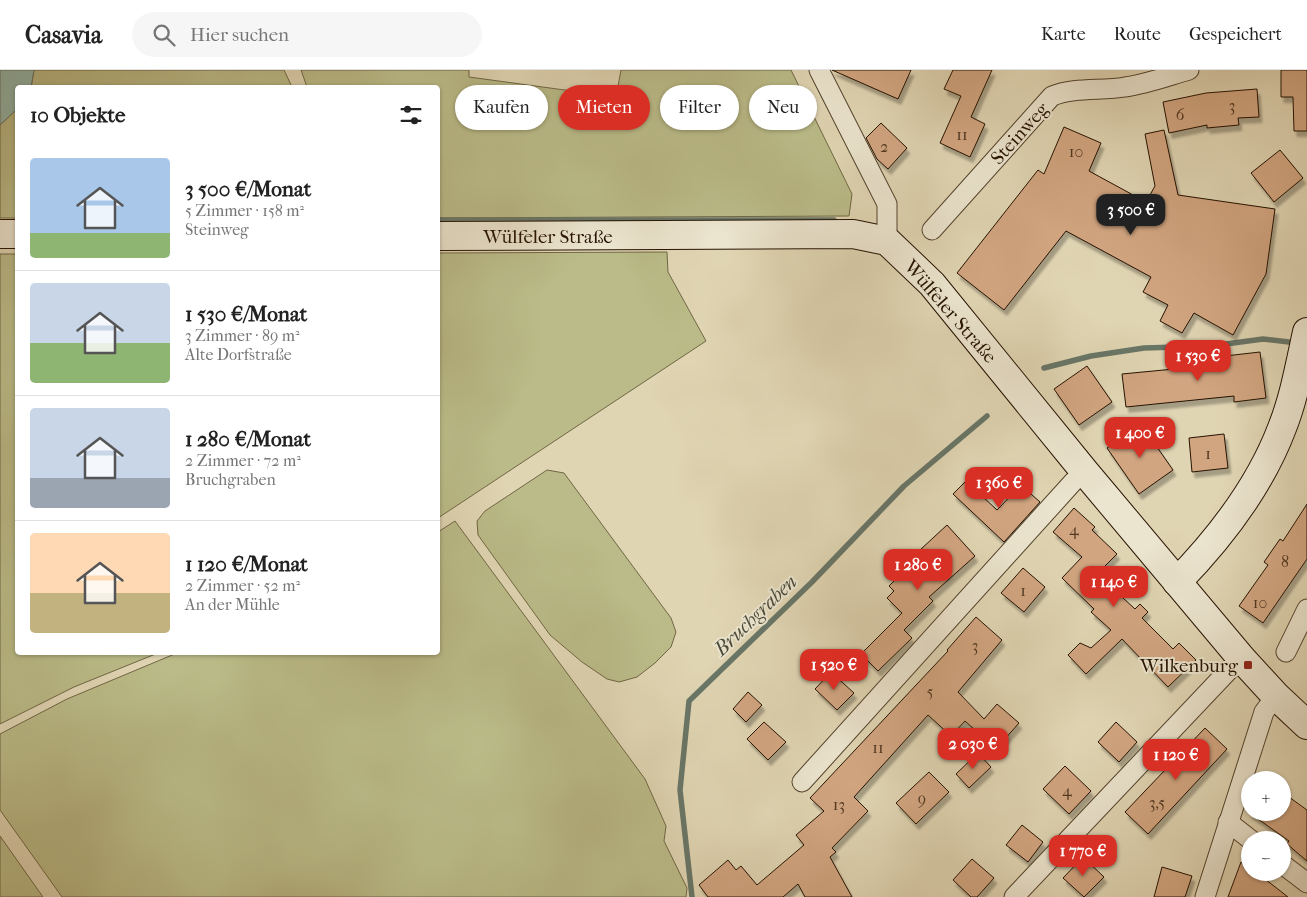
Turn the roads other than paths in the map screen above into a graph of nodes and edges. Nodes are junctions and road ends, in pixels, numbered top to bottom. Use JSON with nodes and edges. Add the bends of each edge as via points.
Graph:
{"nodes":[{"id":1,"x":818,"y":70,"type":"edge"},
{"id":2,"x":1189,"y":70,"type":"edge"},
{"id":3,"x":932,"y":230,"type":"dead end"},
{"id":4,"x":0,"y":234,"type":"edge"},
{"id":5,"x":15,"y":234,"type":"edge"},
{"id":6,"x":440,"y":236,"type":"edge"},
{"id":7,"x":887,"y":241,"type":"junction"},
{"id":8,"x":1307,"y":332,"type":"edge"},
{"id":9,"x":1304,"y":366,"type":"edge"},
{"id":10,"x":1085,"y":472,"type":"junction"},
{"id":11,"x":1177,"y":582,"type":"junction"},
{"id":12,"x":1307,"y":610,"type":"edge"},
{"id":13,"x":1286,"y":652,"type":"dead end"},
{"id":14,"x":1242,"y":659,"type":"junction"},
{"id":15,"x":1276,"y":696,"type":"junction"},
{"id":16,"x":1307,"y":725,"type":"edge"},
{"id":17,"x":802,"y":782,"type":"dead end"},
{"id":18,"x":1228,"y":822,"type":"junction"},
{"id":19,"x":1241,"y":832,"type":"edge"},
{"id":20,"x":1291,"y":871,"type":"edge"},
{"id":21,"x":1307,"y":883,"type":"edge"},
{"id":22,"x":1014,"y":897,"type":"edge"},
{"id":23,"x":1205,"y":897,"type":"edge"}],
"edges":[{"from":1,"to":7,"type":"street","via":[[887,204]]},
{"from":2,"to":3,"type":"street","name":"Steinweg","via":[[1128,87],[1063,92],[1052,96]]},
{"from":4,"to":5,"type":"main road"},
{"from":6,"to":7,"type":"main road","name":"Wülfeler Straße","via":[[853,234]]},
{"from":7,"to":10,"type":"main road","name":"Wülfeler Straße","via":[[932,284]]},
{"from":8,"to":9,"type":"main road"},
{"from":9,"to":11,"type":"main road","via":[[1282,428],[1259,476],[1202,556]]},
{"from":10,"to":11,"type":"main road","name":"Wülfeler Straße"},
{"from":10,"to":17,"type":"street","via":[[1066,489]]},
{"from":11,"to":14,"type":"main road","name":"Wülfeler Straße"},
{"from":12,"to":13,"type":"street"},
{"from":14,"to":15,"type":"main road","name":"Wülfeler Straße"},
{"from":14,"to":22,"type":"street"},
{"from":15,"to":16,"type":"main road","name":"Wülfeler Straße"},
{"from":15,"to":18,"type":"street","via":[[1264,712]]},
{"from":18,"to":19,"type":"street"},
{"from":18,"to":23,"type":"street"},
{"from":20,"to":21,"type":"street"}]}
